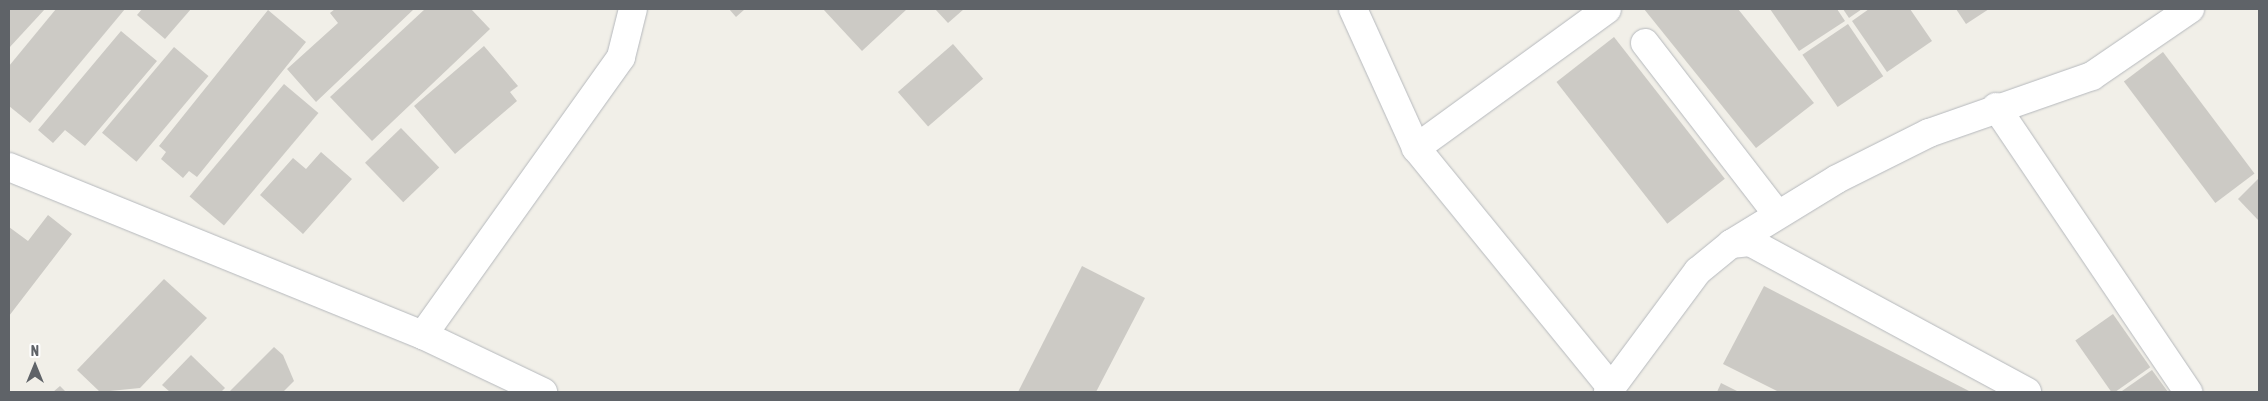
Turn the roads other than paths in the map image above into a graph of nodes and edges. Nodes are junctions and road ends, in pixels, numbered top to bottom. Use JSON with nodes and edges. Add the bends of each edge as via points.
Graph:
{"nodes":[{"id":1,"x":633,"y":9,"type":"edge"},
{"id":2,"x":1352,"y":9,"type":"edge"},
{"id":3,"x":1607,"y":9,"type":"edge"},
{"id":4,"x":2190,"y":9,"type":"edge"},
{"id":5,"x":1645,"y":43,"type":"dead end"},
{"id":6,"x":1996,"y":107,"type":"junction"},
{"id":7,"x":1416,"y":148,"type":"junction"},
{"id":8,"x":9,"y":167,"type":"edge"},
{"id":9,"x":1778,"y":215,"type":"junction"},
{"id":10,"x":1730,"y":244,"type":"junction"},
{"id":11,"x":423,"y":335,"type":"junction"},
{"id":12,"x":1609,"y":389,"type":"edge"},
{"id":13,"x":543,"y":392,"type":"edge"},
{"id":14,"x":2027,"y":392,"type":"edge"},
{"id":15,"x":2188,"y":392,"type":"edge"}],
"edges":[{"from":1,"to":11,"type":"street","via":[[621,57]]},
{"from":2,"to":7,"type":"street"},
{"from":3,"to":7,"type":"street"},
{"from":4,"to":6,"type":"street","via":[[2092,76]]},
{"from":5,"to":9,"type":"street"},
{"from":6,"to":9,"type":"street","via":[[1929,133],[1837,179]]},
{"from":6,"to":15,"type":"street"},
{"from":7,"to":12,"type":"street"},
{"from":8,"to":11,"type":"street"},
{"from":9,"to":10,"type":"street"},
{"from":10,"to":12,"type":"street","via":[[1698,271]]},
{"from":10,"to":14,"type":"street","via":[[1750,242]]},
{"from":11,"to":13,"type":"street"}]}
